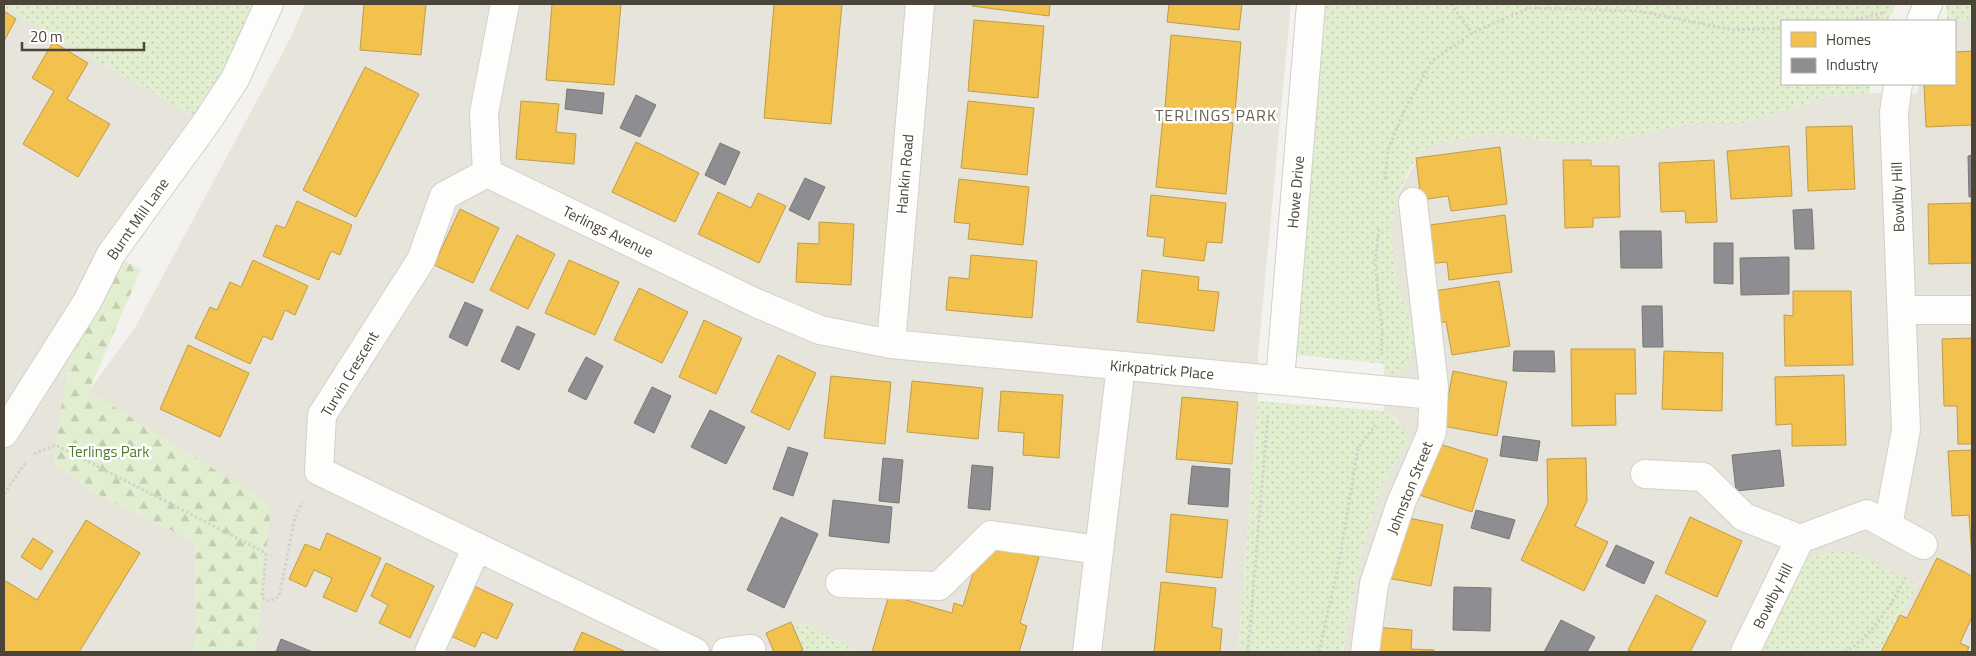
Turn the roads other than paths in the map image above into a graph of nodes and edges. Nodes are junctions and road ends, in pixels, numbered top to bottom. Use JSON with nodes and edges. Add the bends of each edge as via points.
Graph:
{"nodes":[{"id":1,"x":269,"y":4,"type":"edge"},
{"id":2,"x":505,"y":4,"type":"edge"},
{"id":3,"x":920,"y":4,"type":"edge"},
{"id":4,"x":1311,"y":4,"type":"edge"},
{"id":5,"x":1928,"y":4,"type":"edge"},
{"id":6,"x":1921,"y":20,"type":"edge"},
{"id":7,"x":1898,"y":85,"type":"edge"},
{"id":8,"x":488,"y":173,"type":"junction"},
{"id":9,"x":1413,"y":202,"type":"dead end"},
{"id":10,"x":1902,"y":310,"type":"junction"},
{"id":11,"x":1972,"y":310,"type":"edge"},
{"id":12,"x":891,"y":344,"type":"junction"},
{"id":13,"x":1121,"y":366,"type":"junction"},
{"id":14,"x":1275,"y":380,"type":"junction"},
{"id":15,"x":1433,"y":396,"type":"junction"},
{"id":16,"x":4,"y":433,"type":"edge"},
{"id":17,"x":1644,"y":474,"type":"dead end"},
{"id":18,"x":1888,"y":526,"type":"junction"},
{"id":19,"x":1800,"y":539,"type":"junction"},
{"id":20,"x":1923,"y":545,"type":"road end"},
{"id":21,"x":477,"y":547,"type":"junction"},
{"id":22,"x":1099,"y":550,"type":"junction"},
{"id":23,"x":840,"y":583,"type":"dead end"},
{"id":24,"x":430,"y":652,"type":"edge"},
{"id":25,"x":695,"y":652,"type":"edge"},
{"id":26,"x":1087,"y":652,"type":"edge"},
{"id":27,"x":1365,"y":652,"type":"edge"},
{"id":28,"x":1745,"y":652,"type":"edge"}],
"edges":[{"from":1,"to":16,"type":"street","name":"Burnt Mill Lane","via":[[235,79],[111,254],[88,302]]},
{"from":2,"to":8,"type":"street","via":[[484,113]]},
{"from":3,"to":12,"type":"street","name":"Hankin Road"},
{"from":4,"to":14,"type":"street","name":"Howe Drive"},
{"from":5,"to":6,"type":"street"},
{"from":7,"to":10,"type":"street","name":"Bowlby Hill","via":[[1894,113]]},
{"from":8,"to":12,"type":"street","name":"Terlings Avenue","via":[[820,330]]},
{"from":8,"to":21,"type":"street","name":"Turvin Crescent","via":[[444,196],[421,260],[322,415],[318,471]]},
{"from":9,"to":15,"type":"street","name":"Johnston Street"},
{"from":10,"to":11,"type":"street"},
{"from":10,"to":18,"type":"street","name":"Bowlby Hill","via":[[1906,430]]},
{"from":12,"to":13,"type":"street","name":"Kirkpatrick Place"},
{"from":13,"to":14,"type":"street","name":"Kirkpatrick Place"},
{"from":13,"to":22,"type":"street"},
{"from":14,"to":15,"type":"street","name":"Kirkpatrick Place"},
{"from":15,"to":27,"type":"street","name":"Johnston Street","via":[[1432,432],[1401,503],[1374,584]]},
{"from":17,"to":19,"type":"street","via":[[1703,476],[1744,517]]},
{"from":18,"to":19,"type":"street","via":[[1867,514]]},
{"from":18,"to":20,"type":"street"},
{"from":19,"to":28,"type":"street","name":"Bowlby Hill"},
{"from":21,"to":24,"type":"street"},
{"from":21,"to":25,"type":"street"},
{"from":22,"to":23,"type":"street","via":[[991,535],[939,586]]},
{"from":22,"to":26,"type":"street"}]}
